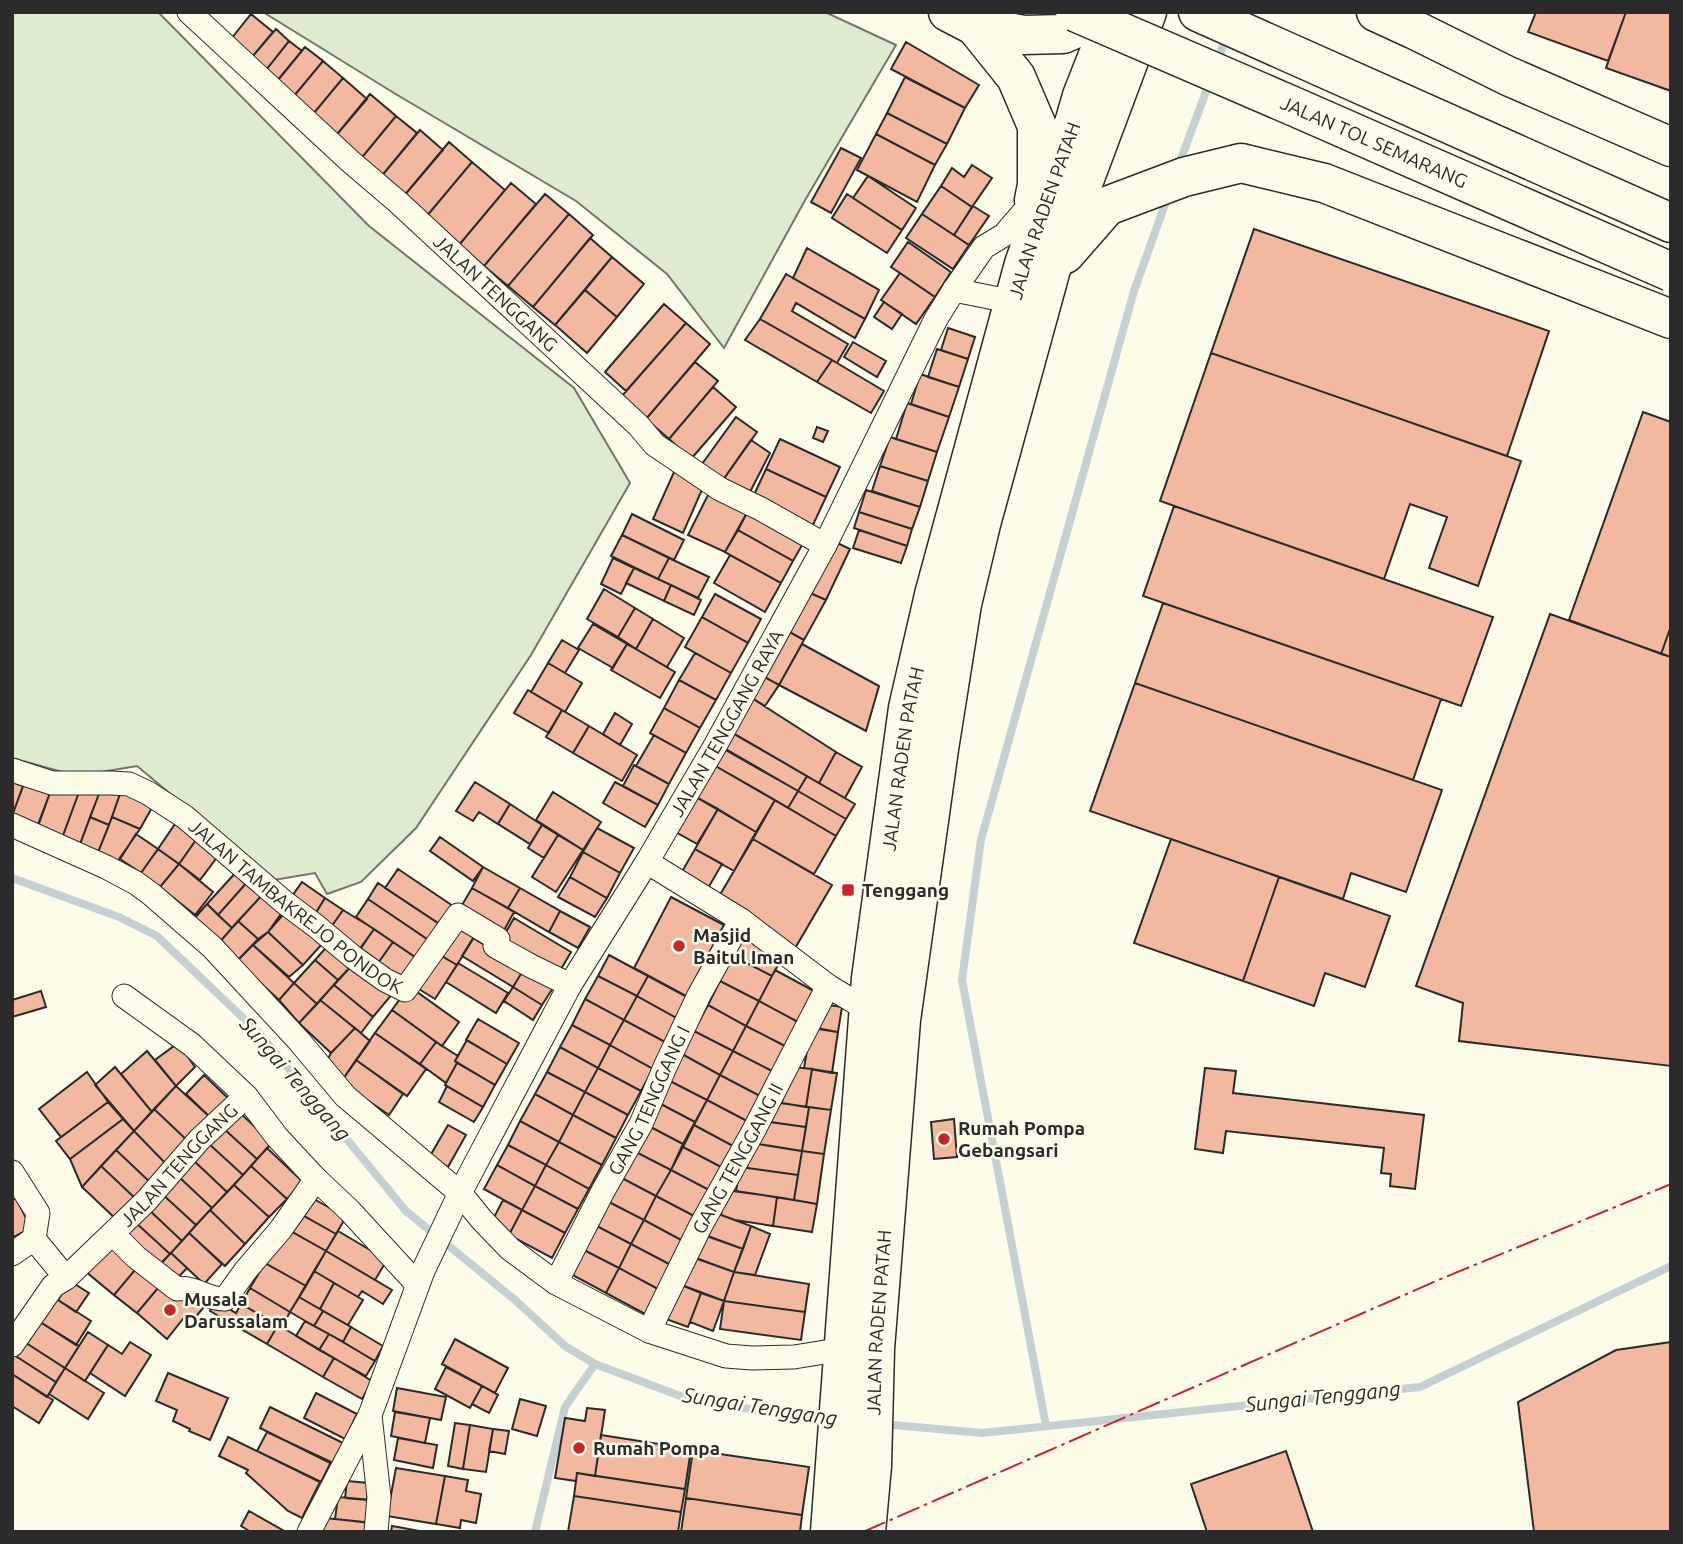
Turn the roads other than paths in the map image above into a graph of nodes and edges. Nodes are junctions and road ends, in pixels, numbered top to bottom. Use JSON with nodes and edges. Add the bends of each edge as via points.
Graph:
{"nodes":[{"id":1,"x":189,"y":12,"type":"edge"},
{"id":2,"x":1075,"y":12,"type":"edge"},
{"id":3,"x":1115,"y":12,"type":"edge"},
{"id":4,"x":1147,"y":12,"type":"edge"},
{"id":5,"x":1198,"y":12,"type":"edge"},
{"id":6,"x":1376,"y":12,"type":"edge"},
{"id":7,"x":961,"y":19,"type":"edge"},
{"id":8,"x":1102,"y":130,"type":"junction"},
{"id":9,"x":1671,"y":147,"type":"edge"},
{"id":10,"x":1035,"y":199,"type":"junction"},
{"id":11,"x":1671,"y":223,"type":"edge"},
{"id":12,"x":1037,"y":267,"type":"junction"},
{"id":13,"x":1671,"y":272,"type":"edge"},
{"id":14,"x":954,"y":290,"type":"junction"},
{"id":15,"x":1013,"y":303,"type":"junction"},
{"id":16,"x":1671,"y":319,"type":"edge"},
{"id":17,"x":825,"y":545,"type":"junction"},
{"id":18,"x":12,"y":770,"type":"edge"},
{"id":19,"x":12,"y":825,"type":"edge"},
{"id":20,"x":647,"y":862,"type":"junction"},
{"id":21,"x":741,"y":920,"type":"junction"},
{"id":22,"x":570,"y":985,"type":"junction"},
{"id":23,"x":828,"y":986,"type":"junction"},
{"id":24,"x":124,"y":996,"type":"dead end"},
{"id":25,"x":885,"y":1015,"type":"junction"},
{"id":26,"x":246,"y":1096,"type":"junction"},
{"id":27,"x":12,"y":1172,"type":"edge"},
{"id":28,"x":316,"y":1180,"type":"junction"},
{"id":29,"x":458,"y":1197,"type":"junction"},
{"id":30,"x":113,"y":1234,"type":"junction"},
{"id":31,"x":34,"y":1239,"type":"junction"},
{"id":32,"x":12,"y":1254,"type":"edge"},
{"id":33,"x":420,"y":1277,"type":"junction"},
{"id":34,"x":66,"y":1278,"type":"junction"},
{"id":35,"x":556,"y":1283,"type":"junction"},
{"id":36,"x":649,"y":1331,"type":"junction"},
{"id":37,"x":12,"y":1345,"type":"edge"},
{"id":38,"x":854,"y":1351,"type":"junction"},
{"id":39,"x":370,"y":1415,"type":"junction"},
{"id":40,"x":853,"y":1465,"type":"junction"},
{"id":41,"x":309,"y":1532,"type":"edge"},
{"id":42,"x":376,"y":1532,"type":"edge"},
{"id":43,"x":830,"y":1532,"type":"edge"},
{"id":44,"x":866,"y":1532,"type":"edge"}],
"edges":[{"from":1,"to":17,"type":"street","name":"JALAN TENGGANG","via":[[492,288],[655,445],[720,489]]},
{"from":2,"to":13,"type":"highway","name":"JALAN TOL SEMARANG","bridge":true},
{"from":3,"to":7,"type":"highway","via":[[1063,34],[1024,35]]},
{"from":3,"to":8,"type":"highway"},
{"from":3,"to":12,"type":"highway","name":"JALAN RADEN PATAH","via":[[1082,96]]},
{"from":4,"to":8,"type":"highway","name":"JALAN RADEN PATAH"},
{"from":5,"to":11,"type":"highway"},
{"from":6,"to":9,"type":"highway"},
{"from":7,"to":10,"type":"highway","via":[[1016,77],[1037,126]]},
{"from":8,"to":12,"type":"highway","name":"JALAN RADEN PATAH"},
{"from":10,"to":12,"type":"highway"},
{"from":10,"to":14,"type":"street","name":"JALAN TENGGANG RAYA","via":[[1004,235],[984,247]]},
{"from":12,"to":15,"type":"highway","name":"JALAN RADEN PATAH"},
{"from":12,"to":16,"type":"highway","via":[[1107,206],[1184,177],[1241,163],[1324,183]]},
{"from":12,"to":25,"type":"highway","name":"JALAN RADEN PATAH","via":[[962,604],[939,750]]},
{"from":14,"to":15,"type":"street"},
{"from":14,"to":17,"type":"street","name":"JALAN TENGGANG RAYA"},
{"from":15,"to":25,"type":"highway","name":"JALAN RADEN PATAH","via":[[908,708],[871,978]]},
{"from":17,"to":20,"type":"street","name":"JALAN TENGGANG RAYA"},
{"from":18,"to":22,"type":"street","name":"JALAN TAMBAKREJO PONDOK","via":[[51,783],[129,784],[148,793],[185,817],[352,957],[405,990],[458,915],[498,939],[495,946]]},
{"from":19,"to":29,"type":"street","via":[[106,867],[151,894],[212,947],[345,1096]]},
{"from":20,"to":21,"type":"street"},
{"from":20,"to":22,"type":"street","name":"JALAN TENGGANG RAYA"},
{"from":21,"to":23,"type":"street"},
{"from":21,"to":35,"type":"street","name":"GANG TENGGANG I","via":[[699,995],[641,1124]]},
{"from":22,"to":29,"type":"street","name":"JALAN TENGGANG RAYA"},
{"from":23,"to":25,"type":"street"},
{"from":23,"to":36,"type":"street","name":"GANG TENGGANG II"},
{"from":24,"to":26,"type":"street","name":"JALAN TENGGANG","via":[[192,1045]]},
{"from":25,"to":38,"type":"highway","name":"JALAN RADEN PATAH"},
{"from":26,"to":28,"type":"street","name":"JALAN TENGGANG"},
{"from":26,"to":30,"type":"street","name":"JALAN TENGGANG"},
{"from":27,"to":31,"type":"street","via":[[38,1213]]},
{"from":28,"to":30,"type":"street","name":"JALAN TENGGANG","via":[[225,1298],[177,1289]]},
{"from":28,"to":33,"type":"street","name":"JALAN TENGGANG"},
{"from":29,"to":33,"type":"street","name":"JALAN TENGGANG RAYA"},
{"from":29,"to":35,"type":"street","via":[[510,1248]]},
{"from":30,"to":34,"type":"street","name":"JALAN TENGGANG"},
{"from":31,"to":32,"type":"street"},
{"from":31,"to":34,"type":"street"},
{"from":33,"to":39,"type":"street"},
{"from":34,"to":37,"type":"street","name":"JALAN TENGGANG","via":[[52,1286]]},
{"from":35,"to":36,"type":"street"},
{"from":36,"to":38,"type":"street","via":[[734,1358]]},
{"from":38,"to":40,"type":"highway","name":"JALAN RADEN PATAH"},
{"from":39,"to":41,"type":"street"},
{"from":39,"to":42,"type":"street","via":[[380,1497]]},
{"from":40,"to":43,"type":"highway","name":"JALAN RADEN PATAH"},
{"from":40,"to":44,"type":"highway","name":"JALAN RADEN PATAH"}]}
